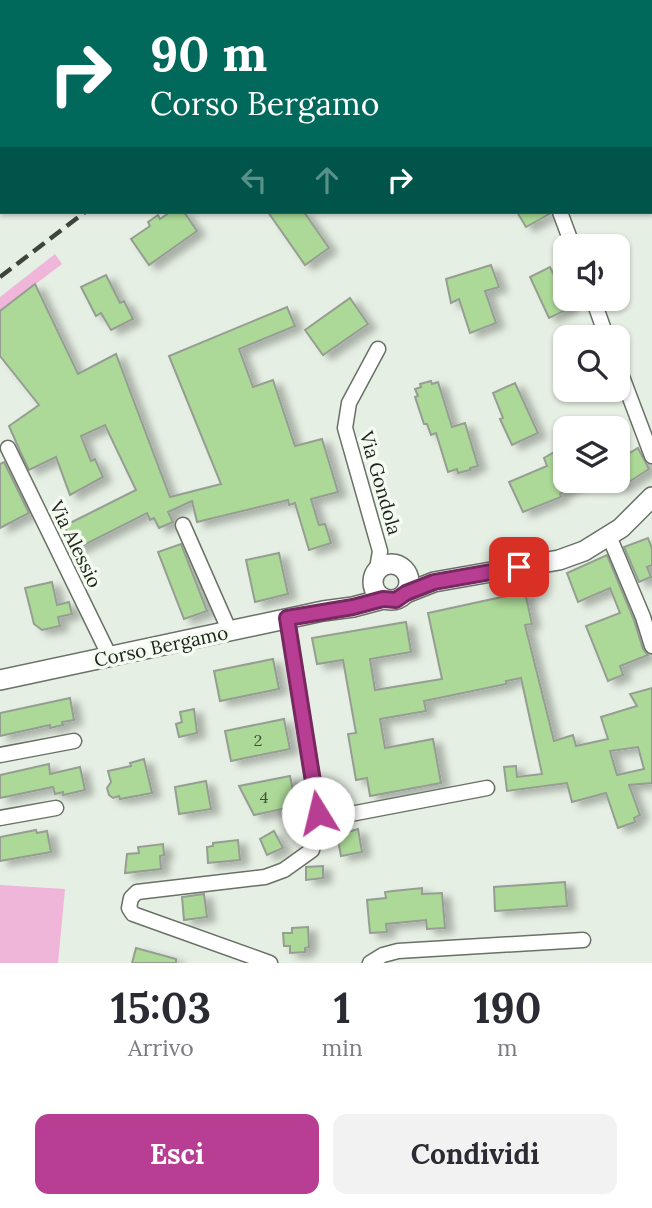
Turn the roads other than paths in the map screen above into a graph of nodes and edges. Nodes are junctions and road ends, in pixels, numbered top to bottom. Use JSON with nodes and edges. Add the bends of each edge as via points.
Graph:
{"nodes":[{"id":1,"x":560,"y":214,"type":"edge"},
{"id":2,"x":568,"y":234,"type":"edge"},
{"id":3,"x":378,"y":349,"type":"dead end"},
{"id":4,"x":630,"y":398,"type":"edge"},
{"id":5,"x":8,"y":448,"type":"dead end"},
{"id":6,"x":652,"y":456,"type":"edge"},
{"id":7,"x":652,"y":497,"type":"edge"},
{"id":8,"x":183,"y":525,"type":"dead end"},
{"id":9,"x":609,"y":536,"type":"junction"},
{"id":10,"x":385,"y":573,"type":"junction"},
{"id":11,"x":434,"y":582,"type":"junction"},
{"id":12,"x":287,"y":618,"type":"junction"},
{"id":13,"x":230,"y":632,"type":"junction"},
{"id":14,"x":652,"y":646,"type":"edge"},
{"id":15,"x":110,"y":657,"type":"junction"},
{"id":16,"x":0,"y":680,"type":"edge"},
{"id":17,"x":74,"y":741,"type":"dead end"},
{"id":18,"x":0,"y":754,"type":"edge"},
{"id":19,"x":487,"y":788,"type":"dead end"},
{"id":20,"x":56,"y":808,"type":"dead end"},
{"id":21,"x":0,"y":818,"type":"edge"},
{"id":22,"x":319,"y":820,"type":"junction"},
{"id":23,"x":583,"y":940,"type":"dead end"},
{"id":24,"x":270,"y":963,"type":"edge"},
{"id":25,"x":370,"y":963,"type":"edge"}],
"edges":[{"from":1,"to":2,"type":"street"},
{"from":3,"to":10,"type":"street","name":"Via Gondola","via":[[349,403],[345,428]]},
{"from":4,"to":6,"type":"street"},
{"from":5,"to":15,"type":"street","name":"Via Alessio"},
{"from":7,"to":9,"type":"main road"},
{"from":8,"to":13,"type":"street"},
{"from":9,"to":11,"type":"main road","via":[[559,559]]},
{"from":9,"to":14,"type":"street"},
{"from":10,"to":11,"type":"main road"},
{"from":10,"to":11,"type":"main road","name":"Corso Bergamo","via":[[396,600]]},
{"from":10,"to":12,"type":"main road","name":"Corso Bergamo","via":[[360,594],[323,611]]},
{"from":12,"to":13,"type":"main road","name":"Corso Bergamo"},
{"from":12,"to":22,"type":"street"},
{"from":13,"to":15,"type":"main road","name":"Corso Bergamo"},
{"from":15,"to":16,"type":"main road","name":"Corso Bergamo"},
{"from":17,"to":18,"type":"street"},
{"from":19,"to":22,"type":"street"},
{"from":20,"to":21,"type":"street"},
{"from":22,"to":24,"type":"street","via":[[312,850],[284,870],[247,880],[137,892],[131,898],[133,914]]},
{"from":23,"to":25,"type":"street","via":[[398,951]]}]}
